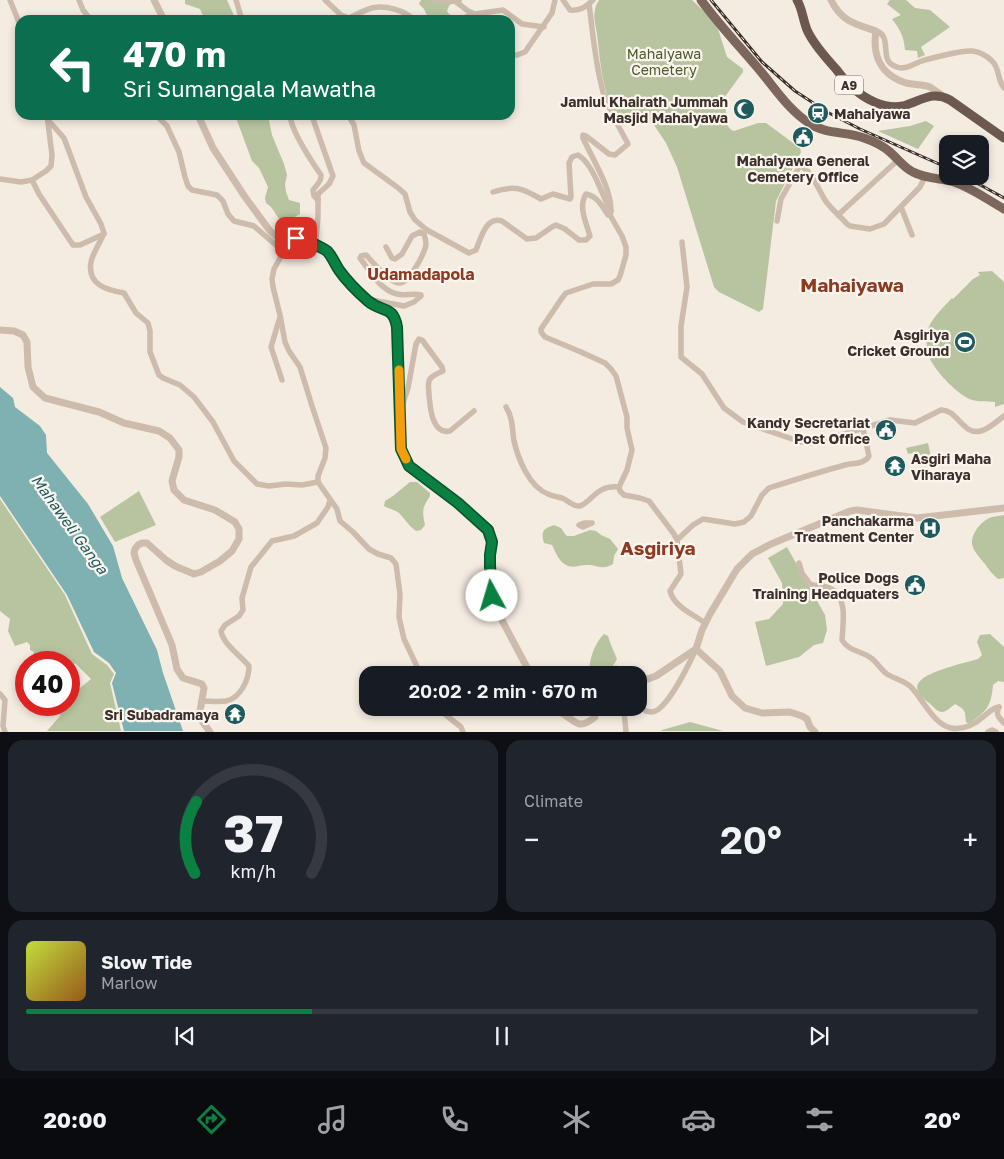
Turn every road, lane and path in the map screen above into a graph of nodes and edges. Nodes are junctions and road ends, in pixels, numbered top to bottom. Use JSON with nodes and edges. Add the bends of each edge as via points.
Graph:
{"nodes":[{"id":1,"x":10,"y":0,"type":"edge"},
{"id":2,"x":79,"y":0,"type":"edge"},
{"id":3,"x":154,"y":0,"type":"edge"},
{"id":4,"x":236,"y":0,"type":"edge"},
{"id":5,"x":326,"y":0,"type":"edge"},
{"id":6,"x":435,"y":0,"type":"edge"},
{"id":7,"x":555,"y":0,"type":"edge"},
{"id":8,"x":563,"y":0,"type":"edge"},
{"id":9,"x":701,"y":0,"type":"edge"},
{"id":10,"x":797,"y":0,"type":"edge"},
{"id":11,"x":831,"y":0,"type":"edge"},
{"id":12,"x":591,"y":2,"type":"edge"},
{"id":13,"x":16,"y":15,"type":"edge"},
{"id":14,"x":87,"y":15,"type":"edge"},
{"id":15,"x":162,"y":15,"type":"edge"},
{"id":16,"x":240,"y":15,"type":"edge"},
{"id":17,"x":341,"y":15,"type":"edge"},
{"id":18,"x":356,"y":15,"type":"edge"},
{"id":19,"x":408,"y":15,"type":"edge"},
{"id":20,"x":510,"y":15,"type":"edge"},
{"id":21,"x":515,"y":19,"type":"edge"},
{"id":22,"x":544,"y":27,"type":"junction"},
{"id":23,"x":876,"y":31,"type":"junction"},
{"id":24,"x":515,"y":55,"type":"edge"},
{"id":25,"x":1004,"y":88,"type":"edge"},
{"id":26,"x":943,"y":96,"type":"junction"},
{"id":27,"x":48,"y":120,"type":"edge"},
{"id":28,"x":50,"y":120,"type":"edge"},
{"id":29,"x":161,"y":120,"type":"edge"},
{"id":30,"x":200,"y":120,"type":"edge"},
{"id":31,"x":290,"y":120,"type":"edge"},
{"id":32,"x":314,"y":120,"type":"edge"},
{"id":33,"x":351,"y":120,"type":"edge"},
{"id":34,"x":1004,"y":138,"type":"edge"},
{"id":35,"x":898,"y":160,"type":"junction"},
{"id":36,"x":925,"y":177,"type":"junction"},
{"id":37,"x":0,"y":179,"type":"edge"},
{"id":38,"x":32,"y":180,"type":"junction"},
{"id":39,"x":493,"y":192,"type":"dead end"},
{"id":40,"x":318,"y":200,"type":"junction"},
{"id":41,"x":901,"y":207,"type":"junction"},
{"id":42,"x":1004,"y":209,"type":"edge"},
{"id":43,"x":610,"y":213,"type":"junction"},
{"id":44,"x":838,"y":214,"type":"junction"},
{"id":45,"x":777,"y":221,"type":"dead end"},
{"id":46,"x":104,"y":234,"type":"junction"},
{"id":47,"x":912,"y":235,"type":"dead end"},
{"id":48,"x":289,"y":242,"type":"junction"},
{"id":49,"x":682,"y":242,"type":"dead end"},
{"id":50,"x":318,"y":247,"type":"junction"},
{"id":51,"x":386,"y":247,"type":"dead end"},
{"id":52,"x":368,"y":301,"type":"junction"},
{"id":53,"x":280,"y":314,"type":"junction"},
{"id":54,"x":0,"y":330,"type":"edge"},
{"id":55,"x":282,"y":380,"type":"dead end"},
{"id":56,"x":506,"y":407,"type":"dead end"},
{"id":57,"x":400,"y":411,"type":"junction"},
{"id":58,"x":474,"y":411,"type":"dead end"},
{"id":59,"x":1004,"y":416,"type":"edge"},
{"id":60,"x":864,"y":429,"type":"junction"},
{"id":61,"x":318,"y":482,"type":"junction"},
{"id":62,"x":619,"y":487,"type":"junction"},
{"id":63,"x":330,"y":500,"type":"junction"},
{"id":64,"x":1004,"y":508,"type":"edge"},
{"id":65,"x":678,"y":540,"type":"junction"},
{"id":66,"x":799,"y":563,"type":"dead end"},
{"id":67,"x":705,"y":623,"type":"junction"},
{"id":68,"x":696,"y":649,"type":"junction"},
{"id":69,"x":417,"y":666,"type":"edge"},
{"id":70,"x":526,"y":666,"type":"edge"},
{"id":71,"x":647,"y":678,"type":"edge"},
{"id":72,"x":0,"y":694,"type":"edge"},
{"id":73,"x":202,"y":700,"type":"junction"},
{"id":74,"x":999,"y":707,"type":"junction"},
{"id":75,"x":647,"y":711,"type":"edge"},
{"id":76,"x":1004,"y":712,"type":"edge"},
{"id":77,"x":447,"y":716,"type":"edge"},
{"id":78,"x":566,"y":716,"type":"edge"},
{"id":79,"x":594,"y":716,"type":"edge"},
{"id":80,"x":624,"y":716,"type":"edge"},
{"id":81,"x":1004,"y":722,"type":"edge"},
{"id":82,"x":5,"y":732,"type":"edge"},
{"id":83,"x":210,"y":732,"type":"edge"},
{"id":84,"x":463,"y":732,"type":"edge"},
{"id":85,"x":626,"y":732,"type":"edge"},
{"id":86,"x":815,"y":732,"type":"edge"},
{"id":87,"x":988,"y":732,"type":"edge"},
{"id":88,"x":996,"y":732,"type":"edge"}],
"edges":[{"from":1,"to":13,"type":"street"},
{"from":2,"to":14,"type":"street"},
{"from":3,"to":15,"type":"street"},
{"from":4,"to":16,"type":"street"},
{"from":5,"to":17,"type":"street"},
{"from":6,"to":20,"type":"street","via":[[455,1],[474,14],[503,10]]},
{"from":7,"to":22,"type":"street"},
{"from":8,"to":12,"type":"street","via":[[570,10],[582,9]]},
{"from":9,"to":35,"type":"main road","via":[[804,119],[819,128],[872,141]]},
{"from":10,"to":26,"type":"highway","number":"A9","via":[[813,41],[860,94],[892,107]]},
{"from":11,"to":23,"type":"street","via":[[844,18]]},
{"from":12,"to":43,"type":"street","via":[[596,62],[603,92],[628,144],[615,155],[609,154],[583,135],[604,180]]},
{"from":18,"to":19,"type":"street","via":[[380,7]]},
{"from":21,"to":22,"type":"street","via":[[522,24]]},
{"from":22,"to":24,"type":"street","via":[[525,52]]},
{"from":23,"to":25,"type":"street","via":[[884,36],[888,61],[897,68],[966,50],[977,51],[994,62],[999,82]]},
{"from":23,"to":26,"type":"street","via":[[878,60],[887,72],[894,78],[931,88]]},
{"from":26,"to":34,"type":"highway"},
{"from":27,"to":38,"type":"street","via":[[51,166]]},
{"from":28,"to":46,"type":"street","via":[[64,138]]},
{"from":29,"to":48,"type":"street","via":[[179,152],[192,190],[217,195],[234,221],[254,226],[276,246]]},
{"from":30,"to":48,"type":"street","via":[[213,148],[270,231]]},
{"from":31,"to":40,"type":"street","via":[[320,175],[320,181],[313,190]]},
{"from":32,"to":40,"type":"street","via":[[332,176],[329,184],[318,194]]},
{"from":33,"to":43,"type":"street","via":[[364,163],[405,194],[415,220],[469,253],[476,250],[485,227],[498,220],[527,239],[536,238],[556,226],[579,240],[586,240],[590,236],[582,210],[586,194],[596,198],[608,216]]},
{"from":35,"to":36,"type":"main road","via":[[909,170]]},
{"from":35,"to":44,"type":"street"},
{"from":36,"to":41,"type":"street"},
{"from":36,"to":42,"type":"main road","via":[[953,182]]},
{"from":37,"to":38,"type":"street"},
{"from":38,"to":46,"type":"street","via":[[73,245]]},
{"from":39,"to":43,"type":"street","via":[[507,188],[529,192],[541,200],[553,194],[570,199],[569,163],[572,156],[578,154],[592,171]]},
{"from":40,"to":50,"type":"street"},
{"from":41,"to":44,"type":"street","via":[[884,224],[870,229],[850,226]]},
{"from":41,"to":47,"type":"street"},
{"from":43,"to":62,"type":"street","via":[[626,247],[618,280],[566,293],[542,332],[605,363],[616,376],[632,450]]},
{"from":44,"to":45,"type":"street","via":[[801,166],[781,198]]},
{"from":46,"to":61,"type":"street","via":[[91,262],[91,273],[100,286],[124,292],[136,313],[148,323],[150,352],[159,375],[180,384],[194,397],[213,422],[234,461],[257,484],[302,486]]},
{"from":48,"to":50,"type":"street","via":[[302,238]]},
{"from":48,"to":53,"type":"street","via":[[272,279]]},
{"from":49,"to":60,"type":"street","via":[[687,287],[681,326],[681,357],[702,374],[724,408],[743,422],[801,442],[813,443]]},
{"from":50,"to":52,"type":"street","via":[[329,252],[345,278]]},
{"from":51,"to":52,"type":"street","via":[[395,259],[402,254],[412,236],[420,232],[424,234],[426,245],[423,253],[404,282],[394,282],[366,255],[360,258],[388,291],[421,296],[404,306]]},
{"from":52,"to":57,"type":"street","via":[[391,312],[396,318]]},
{"from":53,"to":55,"type":"street","via":[[271,347]]},
{"from":53,"to":61,"type":"street","via":[[285,342],[300,367],[326,448]]},
{"from":54,"to":73,"type":"street","via":[[23,335],[27,342],[33,387],[45,398],[160,431],[179,450],[172,481],[174,490],[184,500],[215,510],[235,522],[239,539],[232,551],[201,572],[194,574],[175,566],[147,543],[138,545],[134,554],[172,644],[177,669],[183,678],[202,684]]},
{"from":56,"to":62,"type":"street","via":[[514,442],[528,478],[541,491],[578,506],[598,491]]},
{"from":57,"to":58,"type":"street","via":[[419,339],[443,370],[431,377],[428,384],[430,413],[441,430],[450,431]]},
{"from":57,"to":70,"type":"street","via":[[401,449],[409,466],[488,530],[492,542],[492,596]]},
{"from":59,"to":60,"type":"street","via":[[979,432],[970,430],[946,410],[915,423],[890,420]]},
{"from":60,"to":65,"type":"street","via":[[869,456],[864,462],[770,488],[744,522],[735,524],[703,519]]},
{"from":61,"to":63,"type":"street"},
{"from":62,"to":65,"type":"street","via":[[624,495],[649,501]]},
{"from":63,"to":69,"type":"street","via":[[340,520],[369,549],[391,558],[396,564],[400,594],[398,617]]},
{"from":63,"to":73,"type":"street","via":[[317,523],[294,536],[272,541],[251,568],[242,598],[243,610],[221,631],[228,645],[249,666],[246,682],[239,694],[227,701]]},
{"from":64,"to":67,"type":"street","via":[[917,518],[857,510],[846,512],[752,554],[737,569]]},
{"from":65,"to":67,"type":"street","via":[[681,574],[670,591],[671,596]]},
{"from":66,"to":74,"type":"street","via":[[810,584],[831,588],[842,600],[844,643],[872,658],[884,672],[911,687],[944,725],[966,727]]},
{"from":67,"to":68,"type":"street"},
{"from":68,"to":71,"type":"street","via":[[656,676]]},
{"from":68,"to":75,"type":"street","via":[[667,701],[654,713]]},
{"from":68,"to":86,"type":"street","via":[[720,671],[732,696],[745,708],[762,713],[790,712],[802,716]]},
{"from":72,"to":82,"type":"street","via":[[5,700]]},
{"from":73,"to":83,"type":"street","via":[[199,717]]},
{"from":74,"to":76,"type":"street"},
{"from":74,"to":81,"type":"street","via":[[997,714]]},
{"from":77,"to":84,"type":"street"},
{"from":78,"to":79,"type":"street","via":[[580,725]]},
{"from":80,"to":85,"type":"street"},
{"from":87,"to":88,"type":"street"}]}
